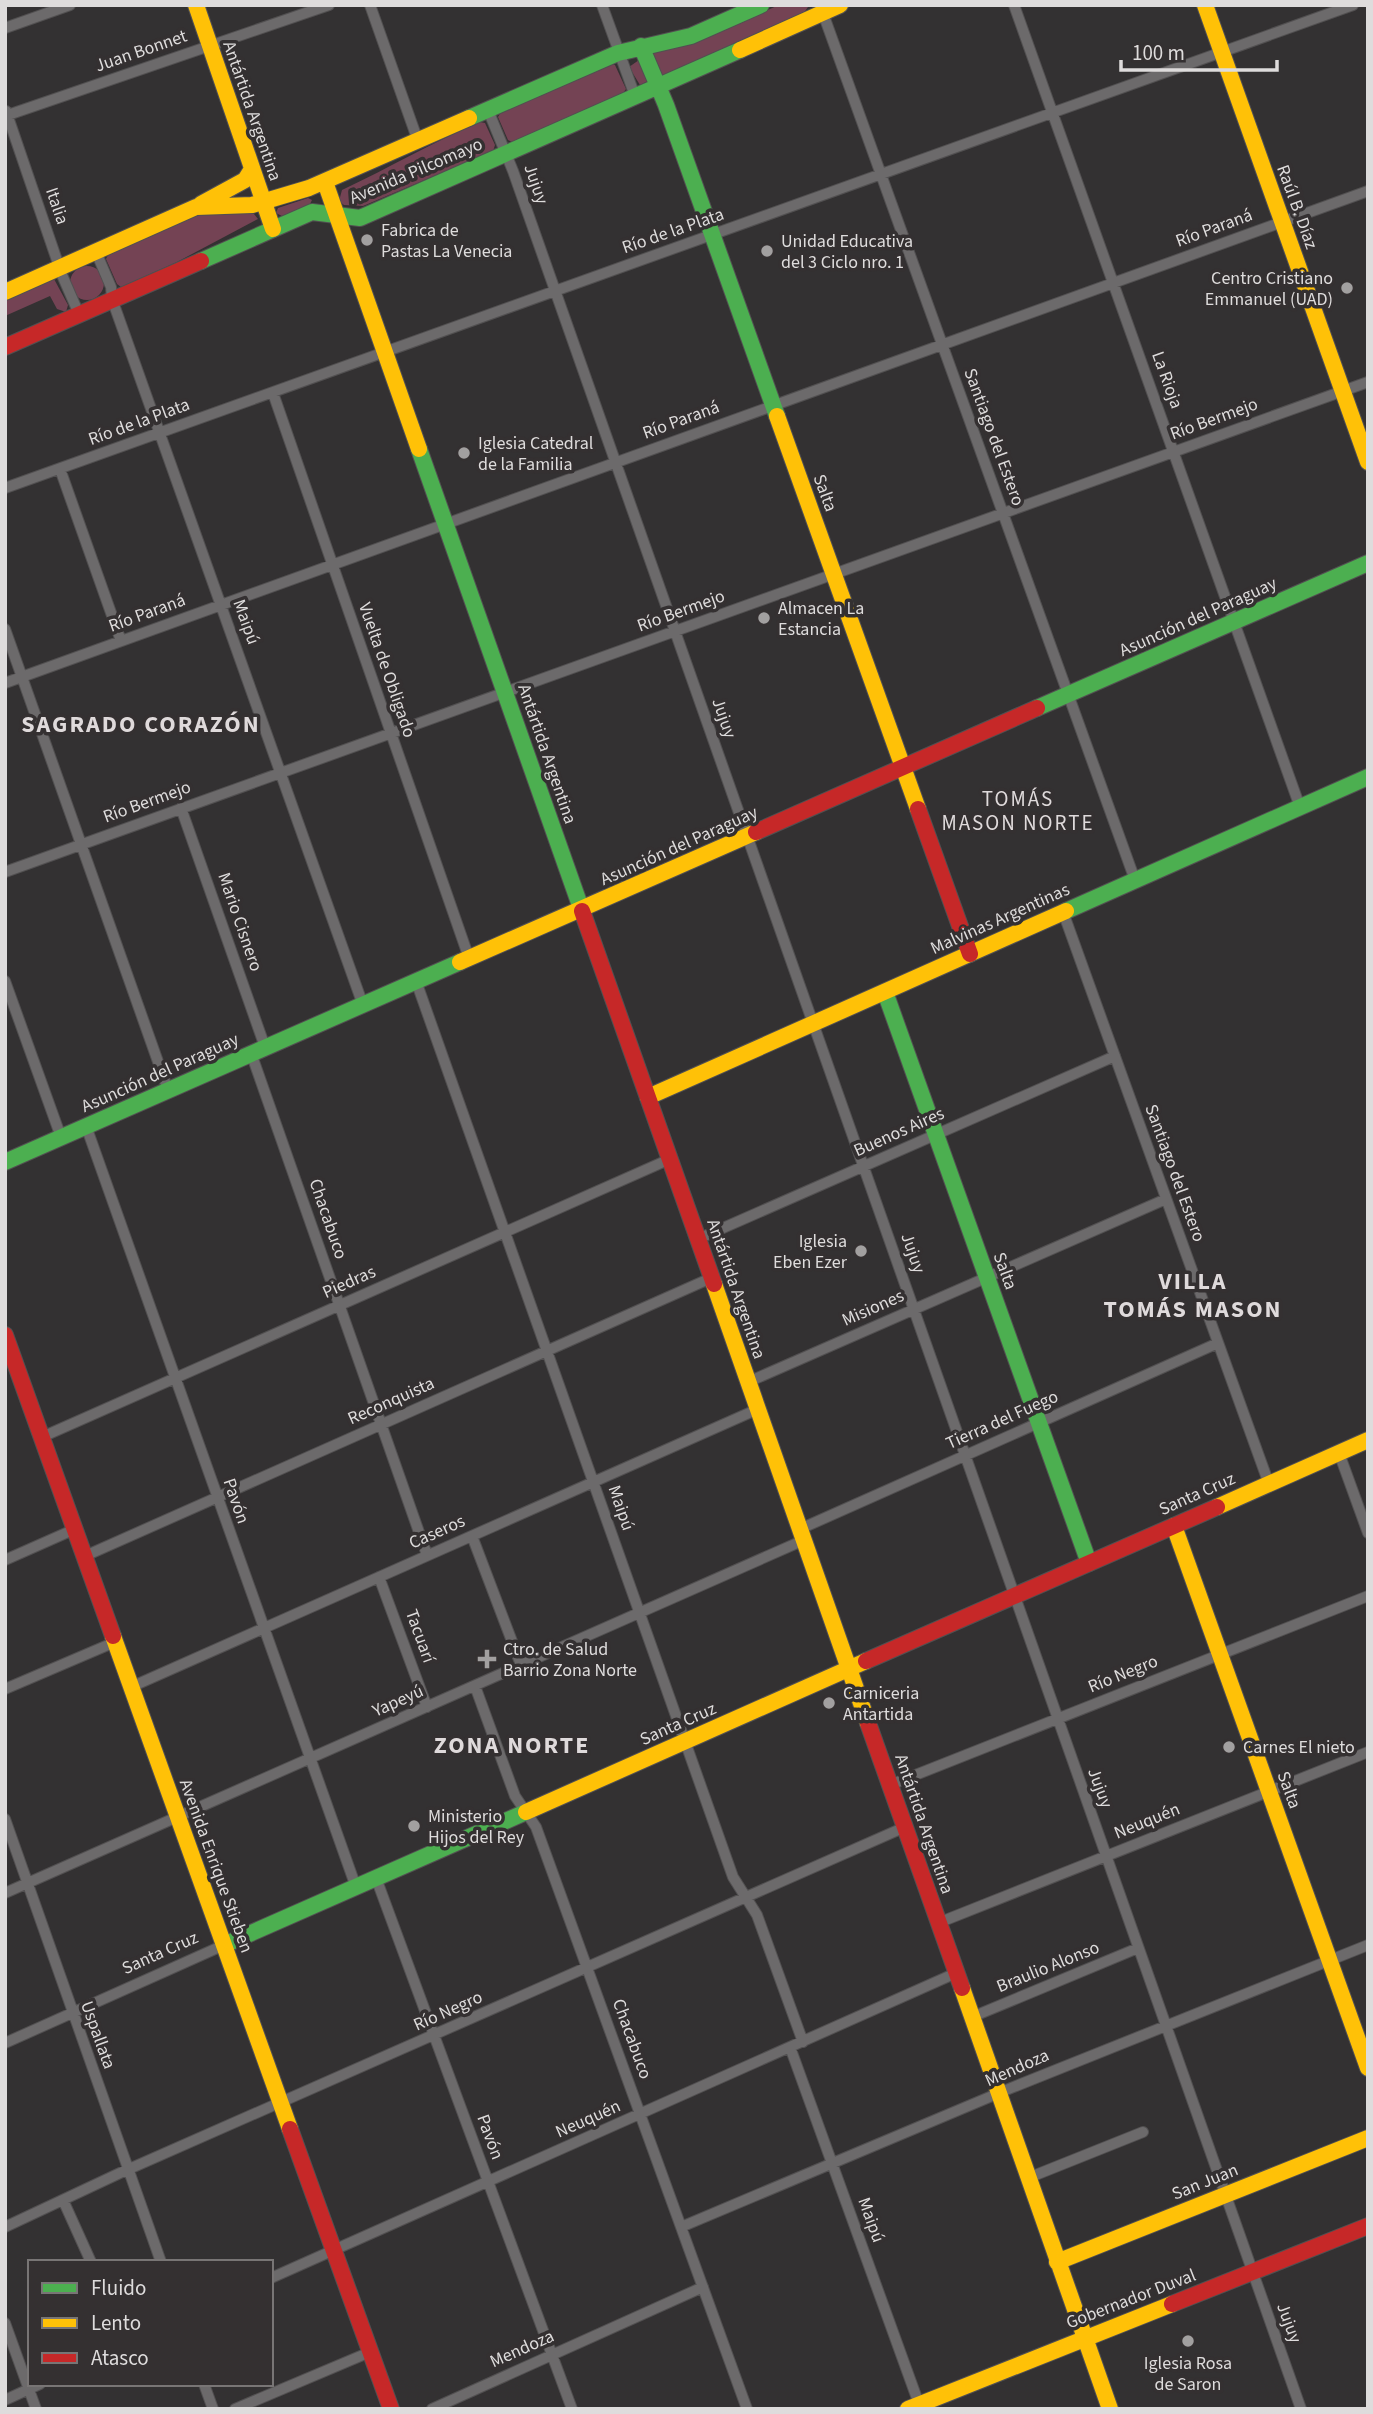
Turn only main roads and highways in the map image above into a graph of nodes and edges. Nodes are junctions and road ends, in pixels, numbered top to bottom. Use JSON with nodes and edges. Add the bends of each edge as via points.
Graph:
{"nodes":[{"id":1,"x":196,"y":5,"type":"edge"},
{"id":2,"x":761,"y":5,"type":"edge"},
{"id":3,"x":840,"y":5,"type":"edge"},
{"id":4,"x":1205,"y":5,"type":"edge"},
{"id":5,"x":821,"y":9,"type":"edge"},
{"id":6,"x":641,"y":46,"type":"junction"},
{"id":7,"x":658,"y":86,"type":"junction"},
{"id":8,"x":252,"y":169,"type":"junction"},
{"id":9,"x":325,"y":182,"type":"junction"},
{"id":10,"x":263,"y":202,"type":"junction"},
{"id":11,"x":193,"y":209,"type":"junction"},
{"id":12,"x":337,"y":215,"type":"junction"},
{"id":13,"x":273,"y":229,"type":"junction"},
{"id":14,"x":5,"y":292,"type":"edge"},
{"id":15,"x":5,"y":346,"type":"edge"},
{"id":16,"x":1368,"y":462,"type":"edge"},
{"id":17,"x":1368,"y":563,"type":"edge"},
{"id":18,"x":903,"y":768,"type":"junction"},
{"id":19,"x":1368,"y":776,"type":"edge"},
{"id":20,"x":582,"y":909,"type":"junction"},
{"id":21,"x":970,"y":954,"type":"junction"},
{"id":22,"x":886,"y":992,"type":"junction"},
{"id":23,"x":648,"y":1097,"type":"junction"},
{"id":24,"x":5,"y":1162,"type":"edge"},
{"id":25,"x":5,"y":1335,"type":"edge"},
{"id":26,"x":11,"y":1372,"type":"edge"},
{"id":27,"x":1368,"y":1440,"type":"edge"},
{"id":28,"x":1174,"y":1526,"type":"junction"},
{"id":29,"x":1088,"y":1563,"type":"junction"},
{"id":30,"x":850,"y":1669,"type":"junction"},
{"id":31,"x":224,"y":1945,"type":"junction"},
{"id":32,"x":1368,"y":2068,"type":"edge"},
{"id":33,"x":1368,"y":2138,"type":"edge"},
{"id":34,"x":1368,"y":2226,"type":"edge"},
{"id":35,"x":1058,"y":2262,"type":"junction"},
{"id":36,"x":1084,"y":2338,"type":"junction"},
{"id":37,"x":921,"y":2406,"type":"edge"},
{"id":38,"x":391,"y":2409,"type":"edge"},
{"id":39,"x":1110,"y":2409,"type":"edge"}],
"edges":[{"from":1,"to":8,"type":"main road","name":"Antártida Argentina"},
{"from":2,"to":6,"type":"main road","name":"Avenida Pilcomayo","via":[[691,36]]},
{"from":3,"to":5,"type":"main road","name":"Avenida Pilcomayo"},
{"from":4,"to":16,"type":"main road","name":"Raúl B. Díaz"},
{"from":5,"to":7,"type":"main road","name":"Avenida Pilcomayo"},
{"from":6,"to":7,"type":"main road","name":"Salta"},
{"from":6,"to":9,"type":"main road","name":"Avenida Pilcomayo"},
{"from":7,"to":12,"type":"main road","name":"Avenida Pilcomayo","via":[[360,218]]},
{"from":7,"to":18,"type":"main road","name":"Salta"},
{"from":8,"to":10,"type":"main road","name":"Antártida Argentina"},
{"from":8,"to":11,"type":"main road","via":[[245,180]]},
{"from":9,"to":10,"type":"main road","name":"Avenida Pilcomayo"},
{"from":9,"to":12,"type":"main road","name":"Antártida Argentina"},
{"from":10,"to":11,"type":"main road","name":"Avenida Pilcomayo"},
{"from":10,"to":13,"type":"main road","name":"Antártida Argentina"},
{"from":11,"to":14,"type":"main road","name":"Avenida Pilcomayo"},
{"from":12,"to":13,"type":"main road","name":"Avenida Pilcomayo","via":[[318,210]]},
{"from":12,"to":20,"type":"main road","name":"Antártida Argentina"},
{"from":13,"to":15,"type":"main road","name":"Avenida Pilcomayo"},
{"from":17,"to":18,"type":"main road","name":"Asunción del Paraguay"},
{"from":18,"to":20,"type":"main road","name":"Asunción del Paraguay"},
{"from":18,"to":21,"type":"main road","name":"Salta"},
{"from":19,"to":21,"type":"main road","name":"Malvinas Argentinas"},
{"from":20,"to":23,"type":"main road","name":"Antártida Argentina"},
{"from":20,"to":24,"type":"main road","name":"Asunción del Paraguay"},
{"from":21,"to":22,"type":"main road","name":"Malvinas Argentinas"},
{"from":22,"to":23,"type":"main road","name":"Malvinas Argentinas"},
{"from":22,"to":29,"type":"main road","name":"Salta"},
{"from":23,"to":30,"type":"main road","name":"Antártida Argentina"},
{"from":25,"to":26,"type":"main road","name":"Avenida Enrique Stieben"},
{"from":26,"to":31,"type":"main road","name":"Avenida Enrique Stieben","via":[[42,1437]]},
{"from":27,"to":28,"type":"main road","name":"Santa Cruz"},
{"from":28,"to":29,"type":"main road","name":"Santa Cruz"},
{"from":28,"to":32,"type":"main road","name":"Salta"},
{"from":29,"to":30,"type":"main road","name":"Santa Cruz"},
{"from":30,"to":31,"type":"main road","name":"Santa Cruz"},
{"from":30,"to":35,"type":"main road","name":"Antártida Argentina"},
{"from":31,"to":38,"type":"main road","name":"Avenida Enrique Stieben"},
{"from":33,"to":35,"type":"main road","name":"San Juan"},
{"from":34,"to":36,"type":"main road","name":"Gobernador Duval"},
{"from":35,"to":36,"type":"main road","name":"Antártida Argentina"},
{"from":36,"to":37,"type":"main road","name":"Gobernador Duval"},
{"from":36,"to":39,"type":"main road","name":"Antártida Argentina"}]}
